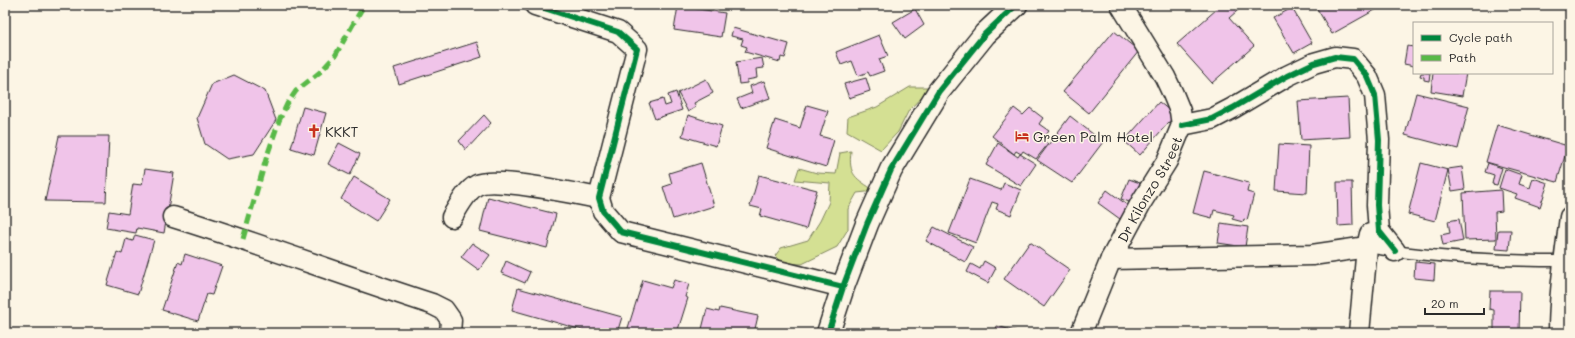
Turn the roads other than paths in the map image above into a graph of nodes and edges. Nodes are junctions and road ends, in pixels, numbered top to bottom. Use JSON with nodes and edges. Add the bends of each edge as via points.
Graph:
{"nodes":[{"id":1,"x":535,"y":5,"type":"edge"},
{"id":2,"x":1016,"y":5,"type":"edge"},
{"id":3,"x":1121,"y":5,"type":"edge"},
{"id":4,"x":1182,"y":125,"type":"junction"},
{"id":5,"x":599,"y":198,"type":"junction"},
{"id":6,"x":1377,"y":205,"type":"junction"},
{"id":7,"x":173,"y":217,"type":"dead end"},
{"id":8,"x":452,"y":217,"type":"dead end"},
{"id":9,"x":1570,"y":217,"type":"edge"},
{"id":10,"x":1367,"y":247,"type":"junction"},
{"id":11,"x":1395,"y":251,"type":"junction"},
{"id":12,"x":1111,"y":259,"type":"junction"},
{"id":13,"x":1567,"y":261,"type":"edge"},
{"id":14,"x":843,"y":287,"type":"junction"},
{"id":15,"x":450,"y":333,"type":"edge"},
{"id":16,"x":828,"y":333,"type":"edge"},
{"id":17,"x":1081,"y":333,"type":"edge"},
{"id":18,"x":1359,"y":333,"type":"edge"},
{"id":19,"x":1560,"y":333,"type":"edge"}],
"edges":[{"from":1,"to":5,"type":"street","via":[[618,32],[637,49]]},
{"from":2,"to":14,"type":"street","via":[[985,34],[939,91],[914,130],[891,170]]},
{"from":3,"to":4,"type":"street","name":"Dr Kilonzo Street","via":[[1165,77],[1180,111]]},
{"from":4,"to":6,"type":"street","via":[[1212,119],[1314,64],[1335,57],[1353,59],[1367,76],[1375,95],[1379,140]]},
{"from":4,"to":12,"type":"street","name":"Dr Kilonzo Street","via":[[1167,161]]},
{"from":5,"to":8,"type":"street","via":[[486,181],[476,185],[468,193]]},
{"from":5,"to":14,"type":"street","via":[[603,211],[621,232]]},
{"from":6,"to":10,"type":"street"},
{"from":6,"to":11,"type":"street","via":[[1379,231]]},
{"from":7,"to":15,"type":"street","via":[[432,304],[444,310],[451,320]]},
{"from":9,"to":13,"type":"street"},
{"from":10,"to":11,"type":"lane"},
{"from":10,"to":12,"type":"street","via":[[1312,255]]},
{"from":10,"to":18,"type":"street"},
{"from":11,"to":13,"type":"lane","via":[[1502,261]]},
{"from":12,"to":17,"type":"street","name":"Dr Kilonzo Street"},
{"from":13,"to":19,"type":"street","via":[[1559,316]]},
{"from":14,"to":16,"type":"street"}]}
